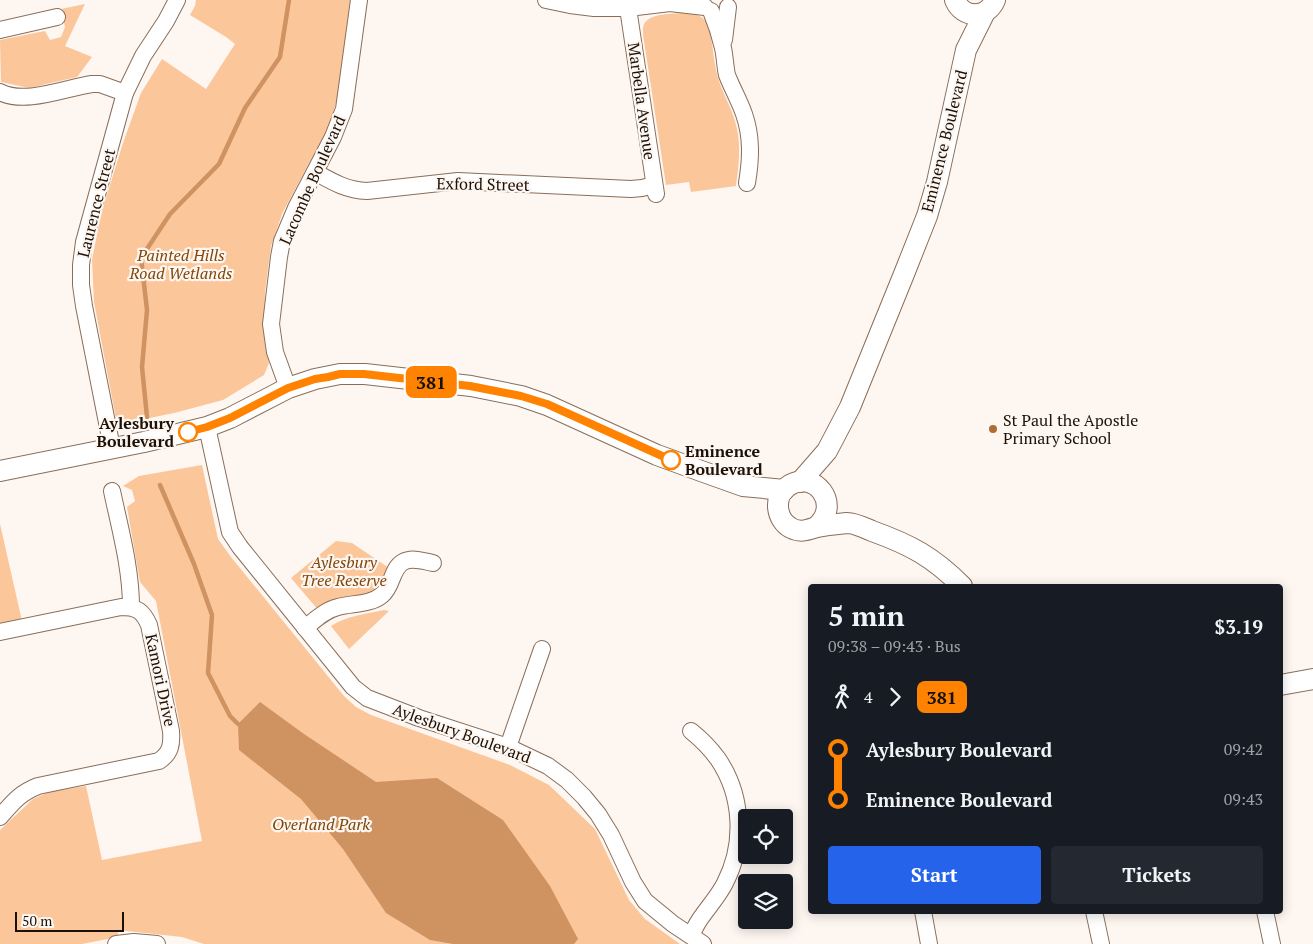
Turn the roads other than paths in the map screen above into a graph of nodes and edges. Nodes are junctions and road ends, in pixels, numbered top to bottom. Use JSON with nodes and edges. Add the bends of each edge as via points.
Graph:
{"nodes":[{"id":1,"x":177,"y":0,"type":"edge"},
{"id":2,"x":359,"y":0,"type":"edge"},
{"id":3,"x":546,"y":0,"type":"edge"},
{"id":4,"x":673,"y":1,"type":"edge"},
{"id":5,"x":731,"y":2,"type":"edge"},
{"id":6,"x":955,"y":3,"type":"edge"},
{"id":7,"x":705,"y":6,"type":"edge"},
{"id":8,"x":990,"y":6,"type":"edge"},
{"id":9,"x":628,"y":8,"type":"junction"},
{"id":10,"x":57,"y":18,"type":"dead end"},
{"id":11,"x":0,"y":30,"type":"edge"},
{"id":12,"x":724,"y":50,"type":"junction"},
{"id":13,"x":966,"y":50,"type":"junction"},
{"id":14,"x":0,"y":92,"type":"edge"},
{"id":15,"x":125,"y":93,"type":"junction"},
{"id":16,"x":315,"y":172,"type":"junction"},
{"id":17,"x":747,"y":183,"type":"dead end"},
{"id":18,"x":655,"y":189,"type":"joint"},
{"id":19,"x":288,"y":388,"type":"junction"},
{"id":20,"x":207,"y":427,"type":"junction"},
{"id":21,"x":112,"y":448,"type":"junction"},
{"id":22,"x":826,"y":451,"type":"junction"},
{"id":23,"x":0,"y":471,"type":"edge"},
{"id":24,"x":743,"y":486,"type":"junction"},
{"id":25,"x":792,"y":486,"type":"junction"},
{"id":26,"x":112,"y":491,"type":"dead end"},
{"id":27,"x":824,"y":497,"type":"junction"},
{"id":28,"x":778,"y":511,"type":"junction"},
{"id":29,"x":850,"y":523,"type":"junction"},
{"id":30,"x":816,"y":527,"type":"junction"},
{"id":31,"x":433,"y":563,"type":"dead end"},
{"id":32,"x":960,"y":584,"type":"edge"},
{"id":33,"x":131,"y":608,"type":"junction"},
{"id":34,"x":305,"y":628,"type":"junction"},
{"id":35,"x":0,"y":632,"type":"edge"},
{"id":36,"x":542,"y":649,"type":"dead end"},
{"id":37,"x":1313,"y":679,"type":"edge"},
{"id":38,"x":1283,"y":684,"type":"edge"},
{"id":39,"x":691,"y":731,"type":"dead end"},
{"id":40,"x":508,"y":748,"type":"junction"},
{"id":41,"x":0,"y":817,"type":"edge"},
{"id":42,"x":924,"y":914,"type":"edge"},
{"id":43,"x":1095,"y":914,"type":"edge"},
{"id":44,"x":1267,"y":914,"type":"edge"},
{"id":45,"x":697,"y":939,"type":"edge"},
{"id":46,"x":116,"y":944,"type":"edge"},
{"id":47,"x":157,"y":944,"type":"edge"},
{"id":48,"x":929,"y":944,"type":"edge"},
{"id":49,"x":1101,"y":944,"type":"edge"},
{"id":50,"x":1272,"y":944,"type":"edge"}],
"edges":[{"from":1,"to":15,"type":"street","name":"Laurence Street"},
{"from":2,"to":16,"type":"street","name":"Lacombe Boulevard","via":[[344,109]]},
{"from":3,"to":9,"type":"street","via":[[570,6]]},
{"from":4,"to":7,"type":"street"},
{"from":4,"to":9,"type":"street"},
{"from":5,"to":7,"type":"street","via":[[720,11]]},
{"from":5,"to":12,"type":"street"},
{"from":6,"to":8,"type":"street","via":[[973,14]]},
{"from":6,"to":13,"type":"street","name":"Eminence Boulevard"},
{"from":7,"to":12,"type":"street","via":[[717,26]]},
{"from":8,"to":13,"type":"street","name":"Eminence Boulevard"},
{"from":9,"to":18,"type":"street","name":"Marbella Avenue"},
{"from":10,"to":11,"type":"street"},
{"from":12,"to":17,"type":"street","via":[[730,84],[748,126],[750,161]]},
{"from":13,"to":22,"type":"street","name":"Eminence Boulevard","via":[[927,216],[850,407]]},
{"from":14,"to":15,"type":"street","via":[[26,98],[100,84]]},
{"from":15,"to":21,"type":"street","name":"Laurence Street","via":[[80,264],[84,306]]},
{"from":16,"to":18,"type":"street","name":"Exford Street","via":[[347,188],[367,191],[458,181]]},
{"from":16,"to":19,"type":"street","name":"Lacombe Boulevard","via":[[282,240],[278,257],[272,330],[275,352]]},
{"from":19,"to":20,"type":"street"},
{"from":19,"to":24,"type":"street","via":[[340,374],[364,374],[498,391],[547,404],[658,455]]},
{"from":20,"to":21,"type":"street"},
{"from":20,"to":34,"type":"street","name":"Aylesbury Boulevard","via":[[230,532]]},
{"from":21,"to":23,"type":"street"},
{"from":22,"to":25,"type":"street","name":"Eminence Boulevard"},
{"from":22,"to":27,"type":"street","name":"Eminence Boulevard"},
{"from":24,"to":25,"type":"street"},
{"from":24,"to":28,"type":"street"},
{"from":25,"to":27,"type":"street","via":[[808,482],[815,485]]},
{"from":25,"to":28,"type":"street","via":[[780,496]]},
{"from":26,"to":33,"type":"street","via":[[131,588]]},
{"from":27,"to":29,"type":"street"},
{"from":27,"to":30,"type":"street","via":[[827,511]]},
{"from":28,"to":30,"type":"street","via":[[789,527],[803,531]]},
{"from":29,"to":30,"type":"street"},
{"from":29,"to":32,"type":"street","via":[[912,547]]},
{"from":31,"to":34,"type":"street","via":[[412,559],[402,562],[382,595],[329,610]]},
{"from":33,"to":35,"type":"street","via":[[122,607]]},
{"from":33,"to":41,"type":"street","name":"Kamori Drive","via":[[140,611],[149,626],[172,731],[169,752],[152,763],[38,786],[15,799]]},
{"from":34,"to":40,"type":"street","name":"Aylesbury Boulevard","via":[[353,687],[367,698]]},
{"from":36,"to":40,"type":"street"},
{"from":37,"to":38,"type":"street"},
{"from":39,"to":45,"type":"street","via":[[717,757],[723,768],[735,797],[739,827],[737,850],[729,874],[702,916]]},
{"from":40,"to":45,"type":"street","name":"Aylesbury Boulevard","via":[[548,766],[584,797],[611,835],[645,901]]},
{"from":42,"to":48,"type":"street"},
{"from":43,"to":49,"type":"street"},
{"from":44,"to":50,"type":"street"},
{"from":46,"to":47,"type":"street"}]}
